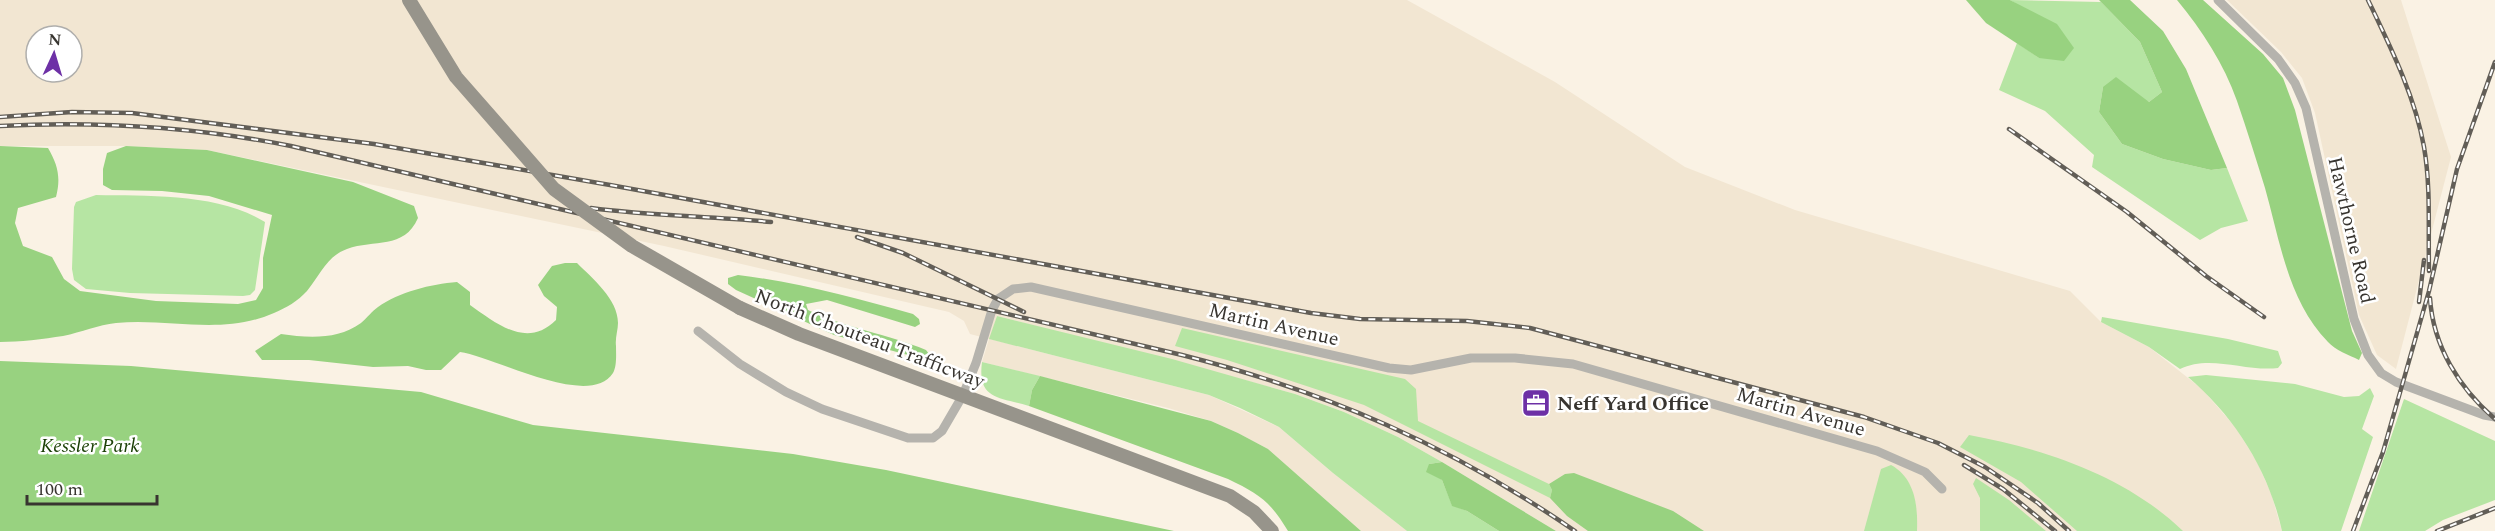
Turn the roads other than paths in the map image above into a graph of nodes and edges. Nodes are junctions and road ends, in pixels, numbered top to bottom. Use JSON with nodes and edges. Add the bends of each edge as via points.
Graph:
{"nodes":[{"id":1,"x":409,"y":0,"type":"edge"},
{"id":2,"x":2218,"y":0,"type":"edge"},
{"id":3,"x":698,"y":331,"type":"dead end"},
{"id":4,"x":963,"y":395,"type":"junction"},
{"id":5,"x":2495,"y":417,"type":"edge"},
{"id":6,"x":1942,"y":489,"type":"dead end"},
{"id":7,"x":1272,"y":531,"type":"edge"}],
"edges":[{"from":1,"to":4,"type":"main road","name":"North Chouteau Trafficway","bridge":true,"via":[[456,77],[554,189],[632,246],[740,308]]},
{"from":2,"to":5,"type":"street","name":"Hawthorne Road","via":[[2278,59],[2306,108],[2354,319],[2368,355],[2381,373],[2396,382]]},
{"from":3,"to":4,"type":"street","name":"Martin Avenue","via":[[786,392],[822,409],[908,438],[933,438],[942,431]]},
{"from":4,"to":6,"type":"street","name":"Martin Avenue","via":[[995,304],[1013,289],[1031,287],[1389,368],[1411,370],[1471,358],[1573,364],[1877,451],[1925,472]]},
{"from":4,"to":7,"type":"main road","name":"North Chouteau Trafficway","via":[[1230,496],[1254,512]]}]}
